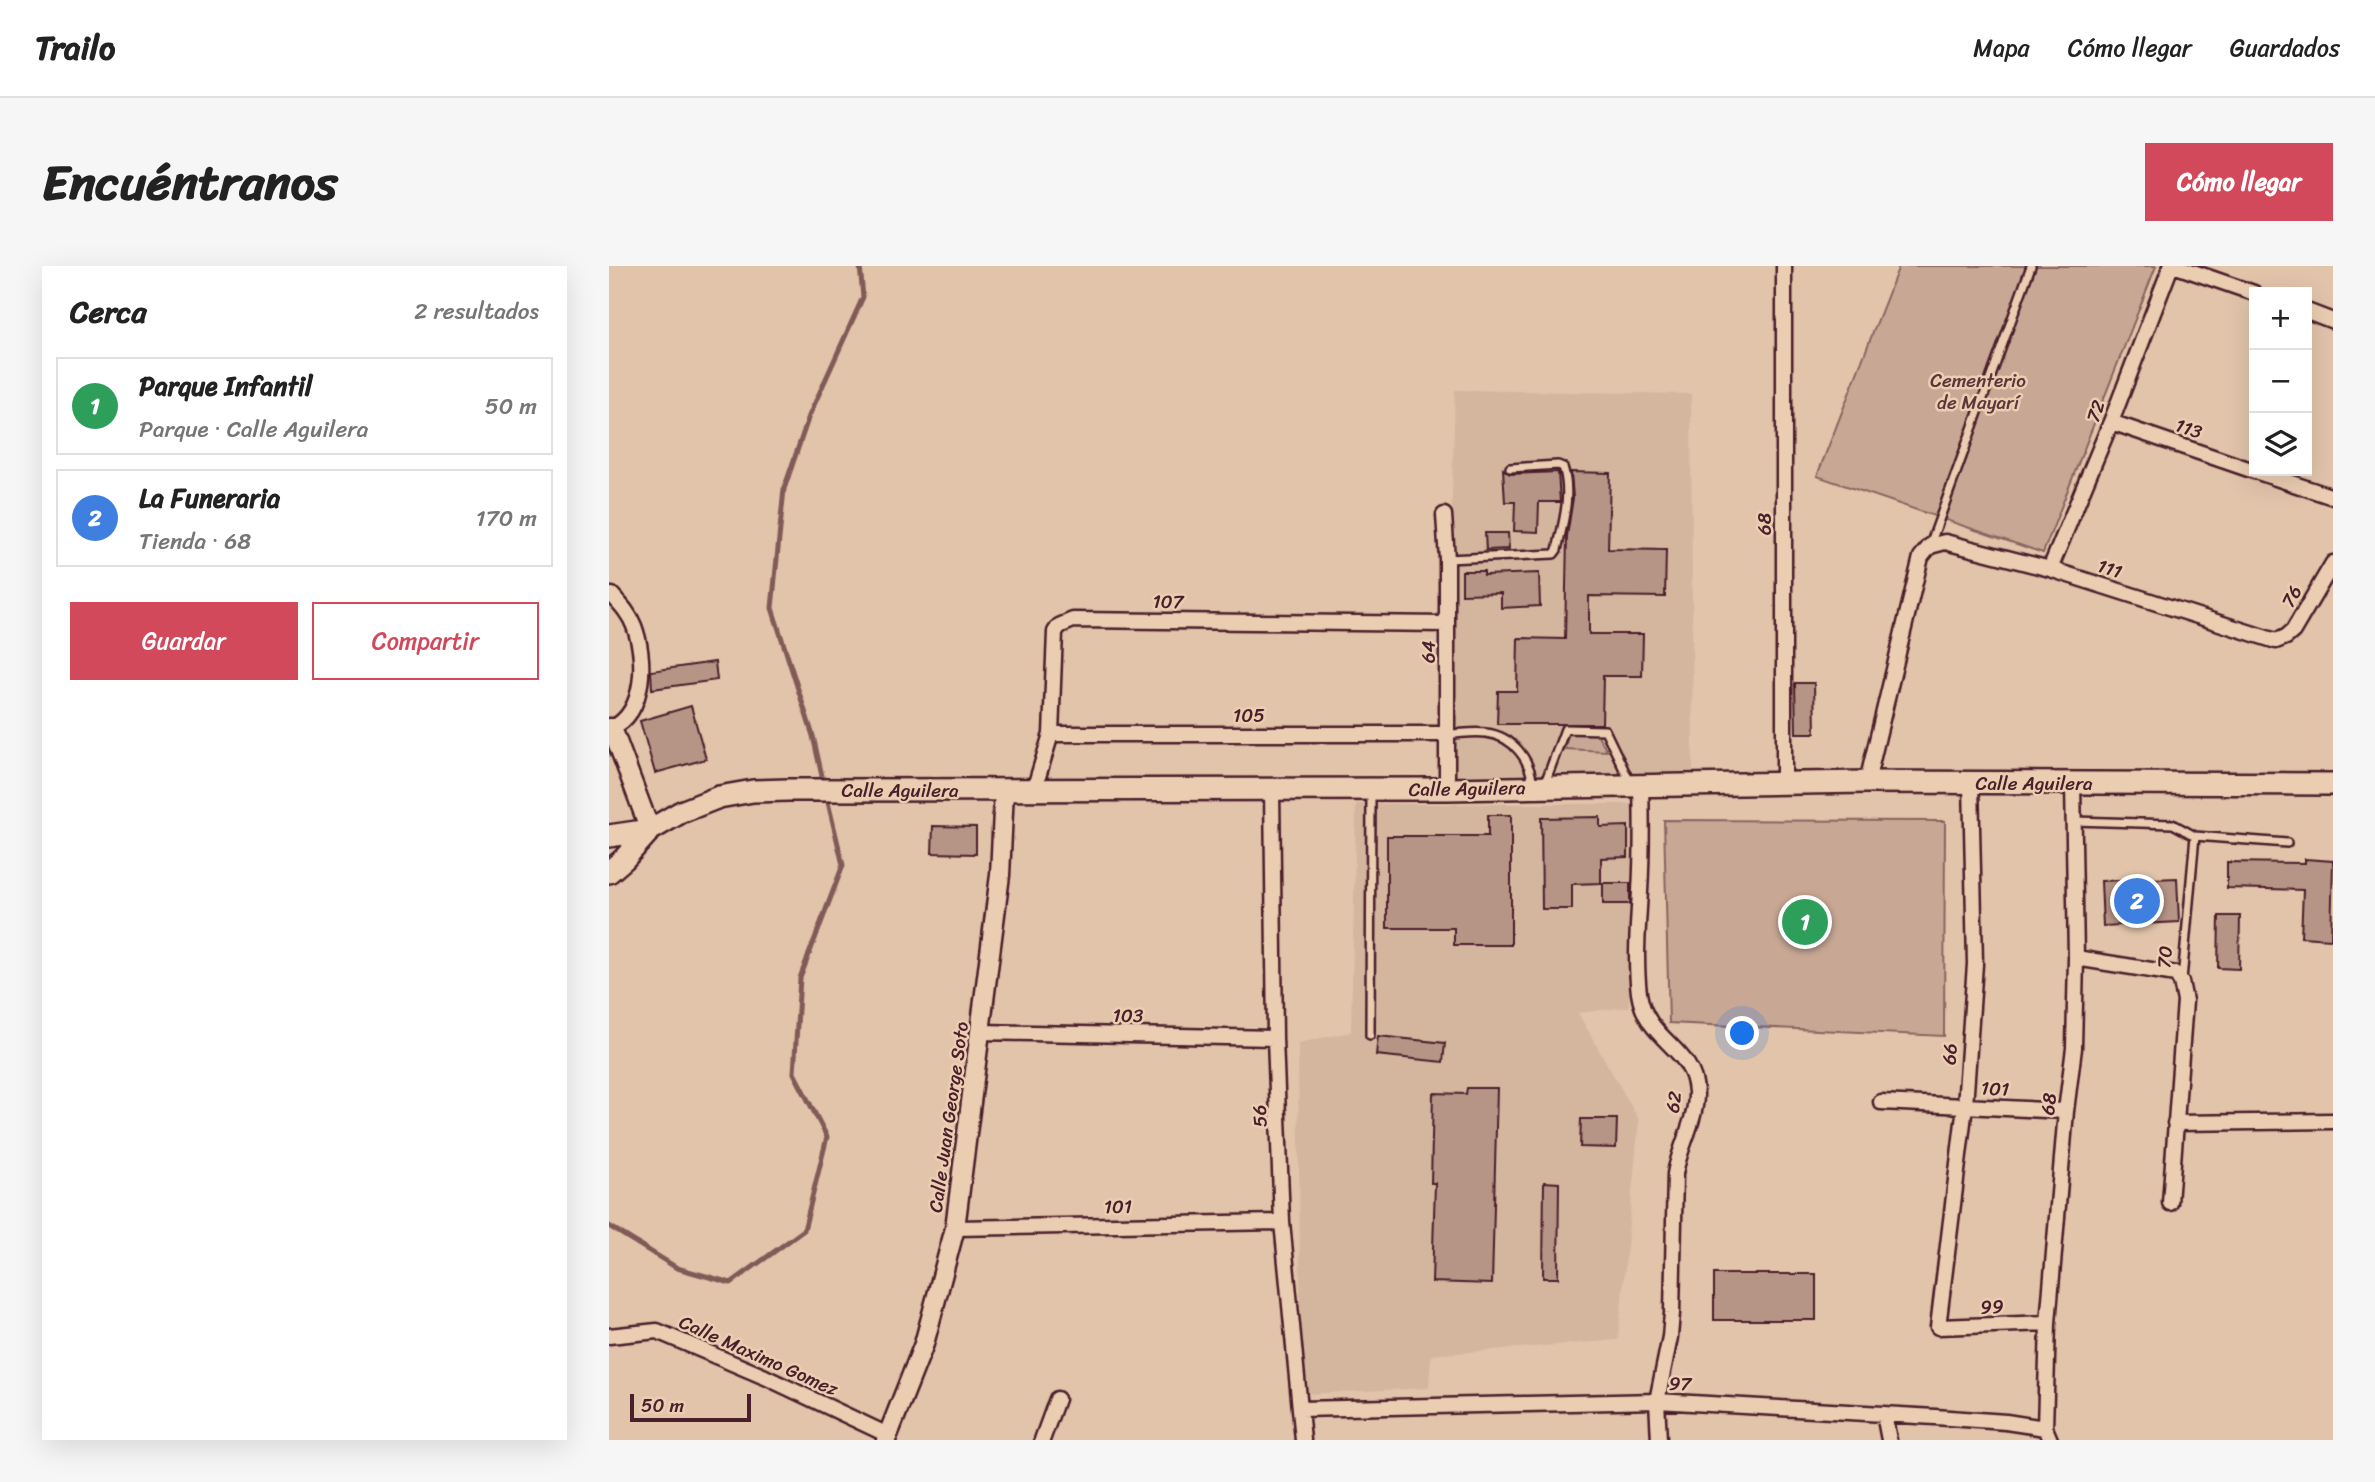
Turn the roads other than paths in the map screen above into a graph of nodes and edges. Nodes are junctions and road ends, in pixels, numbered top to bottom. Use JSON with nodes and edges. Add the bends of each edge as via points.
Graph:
{"nodes":[{"id":1,"x":1784,"y":266,"type":"edge"},
{"id":2,"x":2031,"y":266,"type":"edge"},
{"id":3,"x":2171,"y":266,"type":"edge"},
{"id":4,"x":2176,"y":266,"type":"edge"},
{"id":5,"x":2249,"y":291,"type":"edge"},
{"id":6,"x":2312,"y":314,"type":"edge"},
{"id":7,"x":2333,"y":321,"type":"edge"},
{"id":8,"x":2111,"y":422,"type":"junction"},
{"id":9,"x":1510,"y":468,"type":"dead end"},
{"id":10,"x":2249,"y":469,"type":"edge"},
{"id":11,"x":2269,"y":476,"type":"edge"},
{"id":12,"x":2333,"y":497,"type":"edge"},
{"id":13,"x":1444,"y":515,"type":"dead end"},
{"id":14,"x":1930,"y":546,"type":"junction"},
{"id":15,"x":1447,"y":559,"type":"junction"},
{"id":16,"x":2333,"y":563,"type":"edge"},
{"id":17,"x":2050,"y":569,"type":"junction"},
{"id":18,"x":610,"y":591,"type":"edge"},
{"id":19,"x":1447,"y":624,"type":"junction"},
{"id":20,"x":2276,"y":641,"type":"joint"},
{"id":21,"x":611,"y":728,"type":"edge"},
{"id":22,"x":1051,"y":734,"type":"junction"},
{"id":23,"x":1447,"y":734,"type":"junction"},
{"id":24,"x":1867,"y":782,"type":"junction"},
{"id":25,"x":1971,"y":782,"type":"junction"},
{"id":26,"x":1784,"y":783,"type":"junction"},
{"id":27,"x":2073,"y":783,"type":"junction"},
{"id":28,"x":2333,"y":784,"type":"edge"},
{"id":29,"x":1636,"y":786,"type":"junction"},
{"id":30,"x":1538,"y":787,"type":"junction"},
{"id":31,"x":1272,"y":789,"type":"junction"},
{"id":32,"x":1371,"y":789,"type":"junction"},
{"id":33,"x":1447,"y":789,"type":"junction"},
{"id":34,"x":1004,"y":790,"type":"junction"},
{"id":35,"x":1034,"y":790,"type":"junction"},
{"id":36,"x":2074,"y":821,"type":"junction"},
{"id":37,"x":650,"y":830,"type":"junction"},
{"id":38,"x":2195,"y":836,"type":"junction"},
{"id":39,"x":609,"y":837,"type":"edge"},
{"id":40,"x":2287,"y":843,"type":"dead end"},
{"id":41,"x":614,"y":867,"type":"edge"},
{"id":42,"x":2076,"y":958,"type":"junction"},
{"id":43,"x":2181,"y":982,"type":"junction"},
{"id":44,"x":981,"y":1032,"type":"junction"},
{"id":45,"x":1370,"y":1035,"type":"dead end"},
{"id":46,"x":1275,"y":1038,"type":"junction"},
{"id":47,"x":1881,"y":1102,"type":"dead end"},
{"id":48,"x":1965,"y":1106,"type":"junction"},
{"id":49,"x":2066,"y":1111,"type":"junction"},
{"id":50,"x":2333,"y":1121,"type":"edge"},
{"id":51,"x":2175,"y":1123,"type":"junction"},
{"id":52,"x":2170,"y":1203,"type":"dead end"},
{"id":53,"x":1282,"y":1222,"type":"junction"},
{"id":54,"x":955,"y":1228,"type":"junction"},
{"id":55,"x":2048,"y":1323,"type":"junction"},
{"id":56,"x":1938,"y":1327,"type":"joint"},
{"id":57,"x":609,"y":1336,"type":"edge"},
{"id":58,"x":1057,"y":1399,"type":"dead end"},
{"id":59,"x":1657,"y":1401,"type":"junction"},
{"id":60,"x":1300,"y":1409,"type":"junction"},
{"id":61,"x":1884,"y":1414,"type":"junction"},
{"id":62,"x":2047,"y":1434,"type":"edge"},
{"id":63,"x":887,"y":1438,"type":"edge"},
{"id":64,"x":1042,"y":1440,"type":"edge"},
{"id":65,"x":1303,"y":1440,"type":"edge"},
{"id":66,"x":1659,"y":1440,"type":"edge"},
{"id":67,"x":1889,"y":1440,"type":"edge"}],
"edges":[{"from":1,"to":26,"type":"street","name":"68"},
{"from":2,"to":14,"type":"lane"},
{"from":3,"to":8,"type":"street","name":"72"},
{"from":4,"to":5,"type":"street"},
{"from":6,"to":7,"type":"street"},
{"from":8,"to":10,"type":"street","name":"113"},
{"from":8,"to":17,"type":"street","name":"72"},
{"from":9,"to":15,"type":"lane","via":[[1563,467],[1566,508],[1557,550],[1554,554]]},
{"from":11,"to":12,"type":"street","name":"113"},
{"from":13,"to":15,"type":"street","name":"64"},
{"from":14,"to":17,"type":"street","name":"111","via":[[1945,542]]},
{"from":14,"to":24,"type":"street","via":[[1921,557]]},
{"from":15,"to":19,"type":"street","name":"64"},
{"from":16,"to":20,"type":"street","name":"76","via":[[2293,631]]},
{"from":17,"to":20,"type":"street","name":"111"},
{"from":18,"to":21,"type":"street","via":[[625,608],[640,644],[634,708],[624,723]]},
{"from":19,"to":22,"type":"street","name":"107","via":[[1065,622],[1054,638]]},
{"from":19,"to":23,"type":"street","name":"64"},
{"from":21,"to":37,"type":"street"},
{"from":22,"to":23,"type":"street","name":"105"},
{"from":22,"to":35,"type":"street","name":"107"},
{"from":23,"to":30,"type":"lane","via":[[1501,736],[1521,754]]},
{"from":23,"to":33,"type":"street","name":"64"},
{"from":24,"to":25,"type":"main road","name":"Calle Aguilera"},
{"from":24,"to":26,"type":"main road","name":"Calle Aguilera"},
{"from":25,"to":27,"type":"main road","name":"Calle Aguilera"},
{"from":25,"to":48,"type":"street","name":"66","via":[[1975,964]]},
{"from":26,"to":29,"type":"main road","name":"Calle Aguilera"},
{"from":27,"to":28,"type":"main road","name":"Calle Aguilera"},
{"from":27,"to":36,"type":"street","name":"68"},
{"from":29,"to":30,"type":"main road","name":"Calle Aguilera"},
{"from":29,"to":30,"type":"lane","via":[[1605,730],[1565,729]]},
{"from":29,"to":59,"type":"street","name":"62","via":[[1642,849],[1639,992],[1650,1024],[1693,1071],[1696,1089],[1675,1174],[1672,1313]]},
{"from":30,"to":33,"type":"main road","name":"Calle Aguilera"},
{"from":31,"to":32,"type":"main road","name":"Calle Aguilera"},
{"from":31,"to":35,"type":"main road","name":"Calle Aguilera"},
{"from":31,"to":46,"type":"street","name":"56"},
{"from":32,"to":33,"type":"main road","name":"Calle Aguilera"},
{"from":32,"to":45,"type":"lane"},
{"from":34,"to":35,"type":"main road","name":"Calle Aguilera"},
{"from":34,"to":37,"type":"main road","name":"Calle Aguilera","via":[[753,791],[719,797]]},
{"from":34,"to":44,"type":"street","name":"Calle Juan George Soto","via":[[1000,875]]},
{"from":36,"to":38,"type":"lane","via":[[2173,824]]},
{"from":36,"to":42,"type":"street","name":"68"},
{"from":37,"to":39,"type":"main road","name":"Calle Aguilera"},
{"from":37,"to":41,"type":"main road"},
{"from":38,"to":40,"type":"lane"},
{"from":38,"to":43,"type":"lane","name":"70"},
{"from":39,"to":41,"type":"main road","via":[[618,845]]},
{"from":42,"to":43,"type":"street","via":[[2176,974]]},
{"from":42,"to":49,"type":"street","name":"68","via":[[2074,1048]]},
{"from":43,"to":51,"type":"street","name":"70","via":[[2185,1001]]},
{"from":44,"to":46,"type":"street","name":"103"},
{"from":44,"to":54,"type":"street","name":"Calle Juan George Soto"},
{"from":46,"to":53,"type":"street","name":"56"},
{"from":47,"to":48,"type":"street","name":"101"},
{"from":48,"to":49,"type":"street","name":"101"},
{"from":48,"to":56,"type":"street","name":"66"},
{"from":49,"to":55,"type":"street","name":"68"},
{"from":50,"to":51,"type":"street"},
{"from":51,"to":52,"type":"street","name":"70"},
{"from":53,"to":54,"type":"street","name":"101"},
{"from":53,"to":60,"type":"street","name":"56"},
{"from":54,"to":63,"type":"street","name":"Calle Juan George Soto","via":[[924,1344]]},
{"from":55,"to":56,"type":"street","name":"99"},
{"from":55,"to":62,"type":"street","name":"68"},
{"from":57,"to":63,"type":"street","name":"Calle Maximo Gomez","via":[[657,1331],[765,1377]]},
{"from":58,"to":64,"type":"street"},
{"from":59,"to":60,"type":"street","name":"97"},
{"from":59,"to":61,"type":"street","name":"97"},
{"from":59,"to":66,"type":"street","name":"62"},
{"from":60,"to":65,"type":"street","name":"56"},
{"from":61,"to":62,"type":"street","name":"97","via":[[2006,1422]]},
{"from":61,"to":67,"type":"street"}]}
